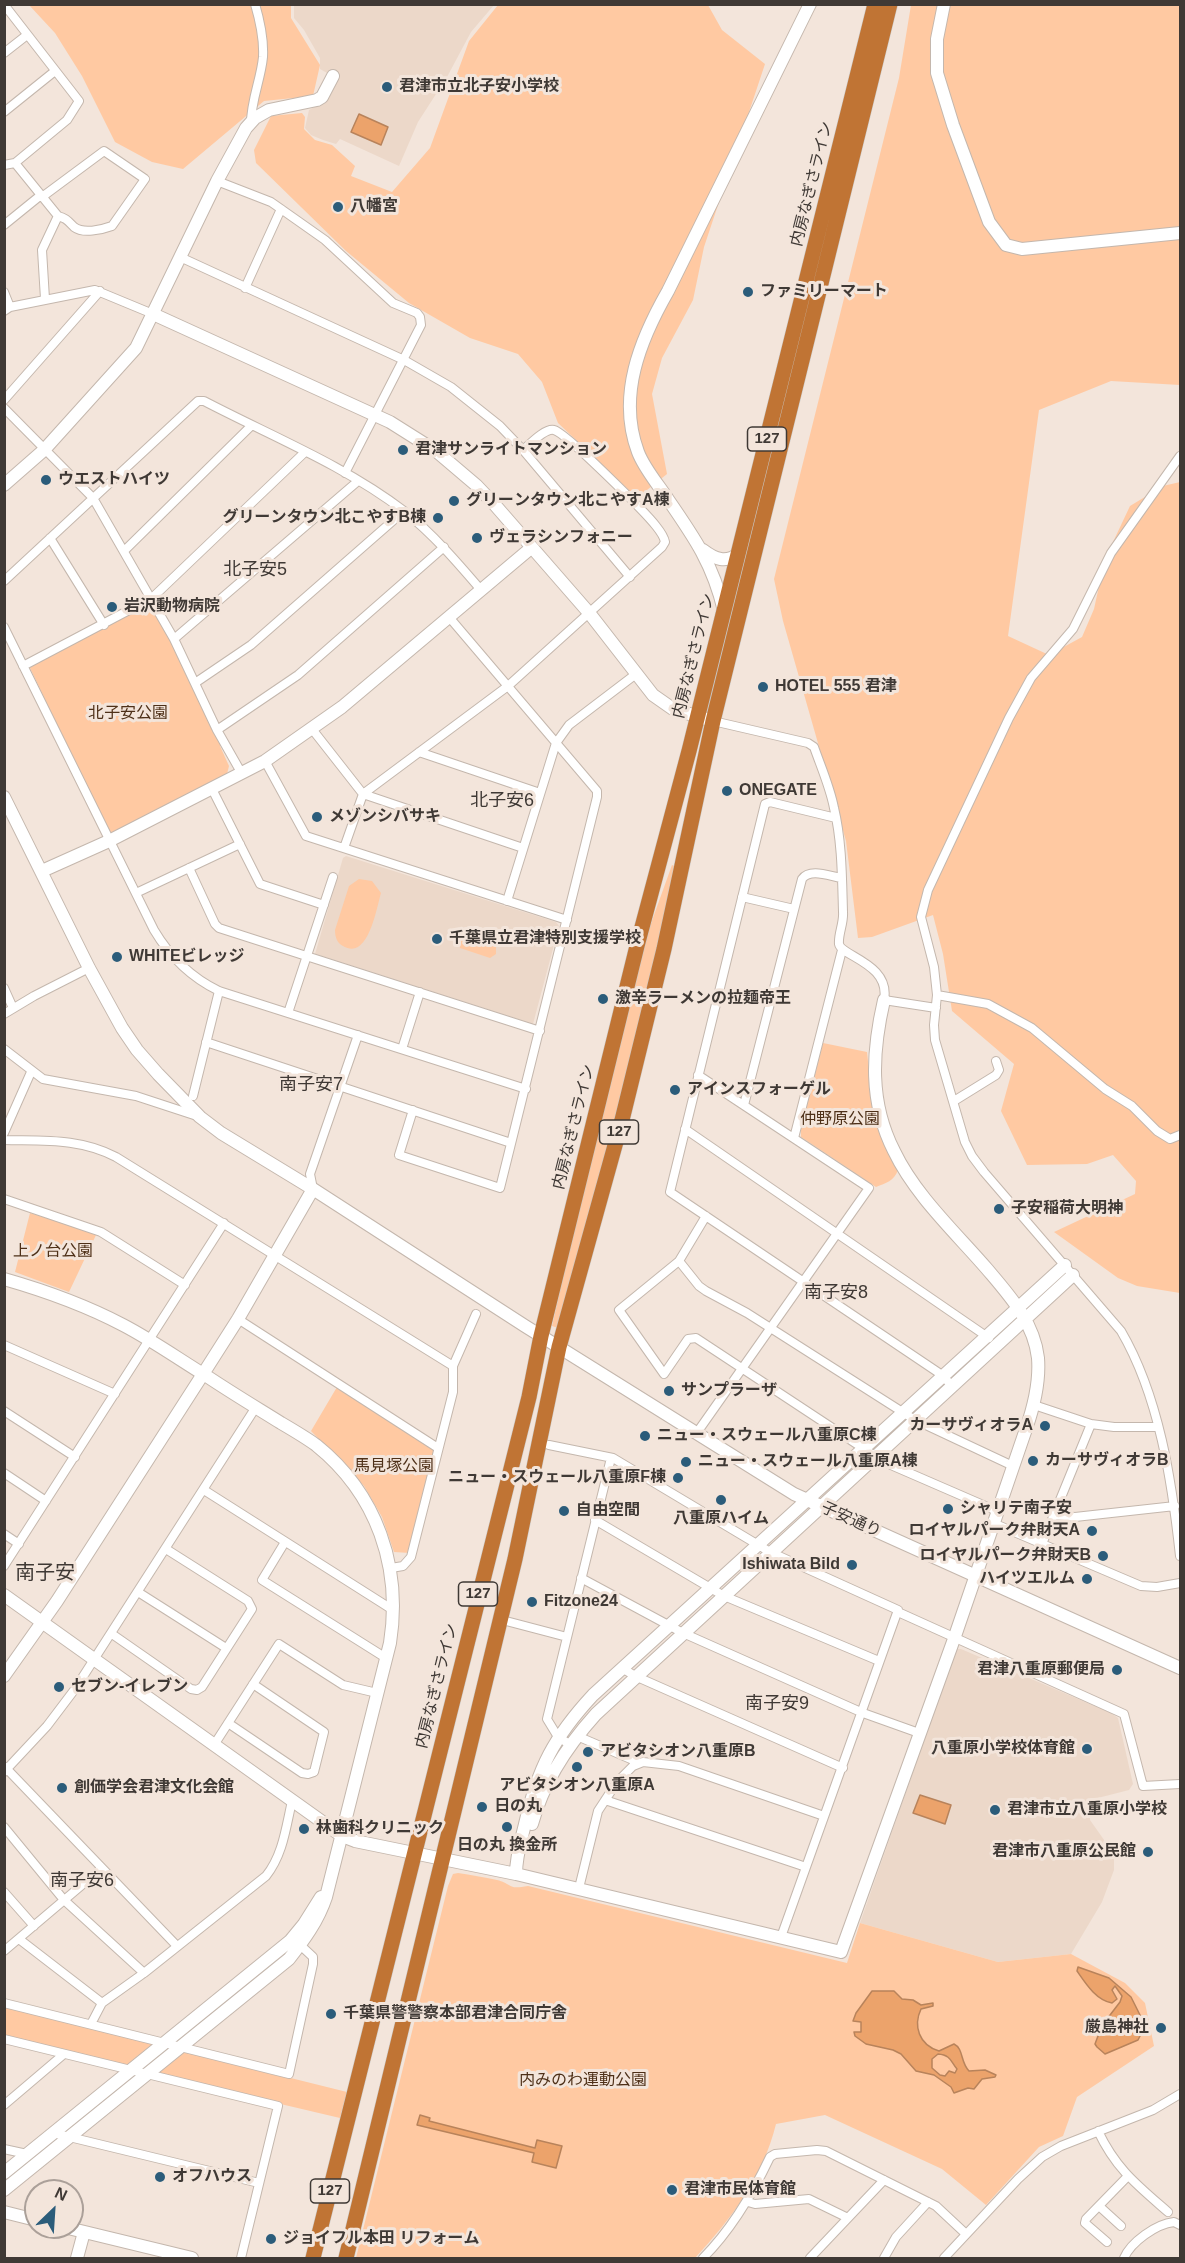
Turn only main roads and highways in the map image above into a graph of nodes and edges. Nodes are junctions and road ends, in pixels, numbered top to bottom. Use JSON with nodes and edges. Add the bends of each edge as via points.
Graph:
{"nodes":[{"id":1,"x":874,"y":4,"type":"edge"},
{"id":2,"x":890,"y":4,"type":"edge"},
{"id":3,"x":313,"y":2259,"type":"edge"},
{"id":4,"x":346,"y":2259,"type":"edge"}],
"edges":[{"from":1,"to":3,"type":"highway","name":"内房なぎさライン","number":"127"},
{"from":2,"to":4,"type":"highway","name":"内房なぎさライン","number":"127","via":[[713,721],[625,1108],[559,1347],[516,1559]]}]}
